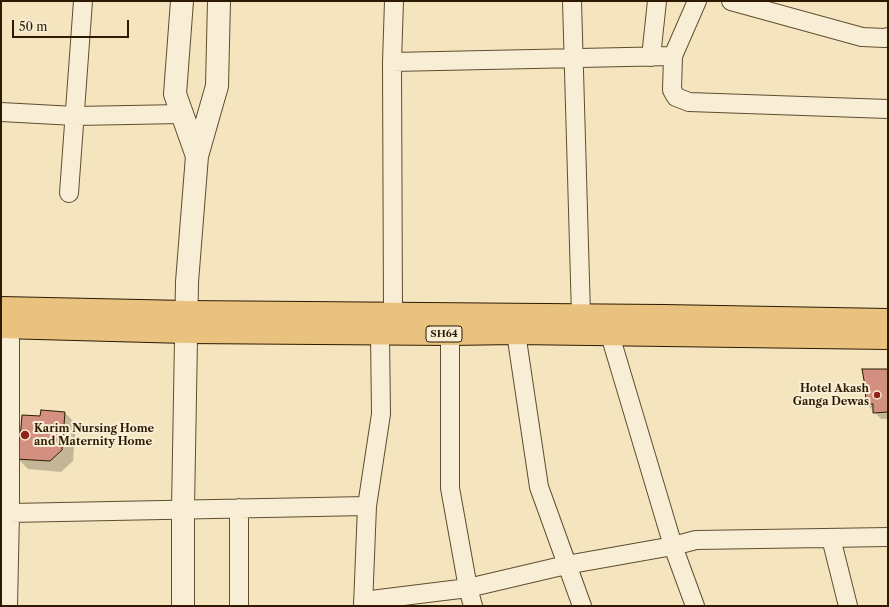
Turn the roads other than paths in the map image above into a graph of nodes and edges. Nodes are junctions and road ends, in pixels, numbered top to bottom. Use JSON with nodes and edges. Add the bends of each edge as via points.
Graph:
{"nodes":[{"id":1,"x":83,"y":1,"type":"edge"},
{"id":2,"x":182,"y":1,"type":"edge"},
{"id":3,"x":219,"y":1,"type":"edge"},
{"id":4,"x":394,"y":1,"type":"edge"},
{"id":5,"x":572,"y":1,"type":"edge"},
{"id":6,"x":657,"y":1,"type":"edge"},
{"id":7,"x":697,"y":1,"type":"edge"},
{"id":8,"x":731,"y":1,"type":"edge"},
{"id":9,"x":888,"y":37,"type":"edge"},
{"id":10,"x":672,"y":56,"type":"junction"},
{"id":11,"x":652,"y":57,"type":"junction"},
{"id":12,"x":573,"y":58,"type":"junction"},
{"id":13,"x":392,"y":62,"type":"junction"},
{"id":14,"x":888,"y":109,"type":"edge"},
{"id":15,"x":1,"y":112,"type":"edge"},
{"id":16,"x":182,"y":114,"type":"junction"},
{"id":17,"x":75,"y":116,"type":"junction"},
{"id":18,"x":197,"y":156,"type":"junction"},
{"id":19,"x":69,"y":193,"type":"dead end"},
{"id":20,"x":393,"y":314,"type":"junction"},
{"id":21,"x":582,"y":315,"type":"junction"},
{"id":22,"x":888,"y":320,"type":"edge"},
{"id":23,"x":4,"y":321,"type":"edge"},
{"id":24,"x":186,"y":322,"type":"junction"},
{"id":25,"x":664,"y":325,"type":"junction"},
{"id":26,"x":817,"y":328,"type":"junction"},
{"id":27,"x":516,"y":333,"type":"junction"},
{"id":28,"x":380,"y":334,"type":"junction"},
{"id":29,"x":450,"y":334,"type":"junction"},
{"id":30,"x":610,"y":335,"type":"junction"},
{"id":31,"x":888,"y":338,"type":"edge"},
{"id":32,"x":367,"y":506,"type":"junction"},
{"id":33,"x":183,"y":508,"type":"junction"},
{"id":34,"x":239,"y":508,"type":"junction"},
{"id":35,"x":10,"y":512,"type":"junction"},
{"id":36,"x":888,"y":537,"type":"edge"},
{"id":37,"x":831,"y":538,"type":"junction"},
{"id":38,"x":673,"y":546,"type":"junction"},
{"id":39,"x":566,"y":565,"type":"junction"},
{"id":40,"x":468,"y":588,"type":"junction"},
{"id":41,"x":363,"y":604,"type":"edge"},
{"id":42,"x":8,"y":606,"type":"edge"},
{"id":43,"x":183,"y":606,"type":"edge"},
{"id":44,"x":239,"y":606,"type":"edge"},
{"id":45,"x":473,"y":606,"type":"edge"},
{"id":46,"x":582,"y":606,"type":"edge"},
{"id":47,"x":695,"y":606,"type":"edge"},
{"id":48,"x":848,"y":606,"type":"edge"}],
"edges":[{"from":1,"to":17,"type":"street"},
{"from":2,"to":16,"type":"street","via":[[174,94]]},
{"from":3,"to":18,"type":"street","via":[[217,86]]},
{"from":4,"to":13,"type":"street"},
{"from":5,"to":12,"type":"street"},
{"from":6,"to":11,"type":"street"},
{"from":7,"to":10,"type":"street"},
{"from":8,"to":9,"type":"street","via":[[862,37]]},
{"from":10,"to":11,"type":"street"},
{"from":10,"to":14,"type":"street","via":[[672,90],[676,97],[690,102]]},
{"from":11,"to":12,"type":"street"},
{"from":12,"to":13,"type":"street"},
{"from":12,"to":21,"type":"street"},
{"from":13,"to":20,"type":"street"},
{"from":15,"to":17,"type":"street"},
{"from":16,"to":17,"type":"street"},
{"from":16,"to":18,"type":"street"},
{"from":17,"to":19,"type":"street"},
{"from":18,"to":24,"type":"street"},
{"from":20,"to":21,"type":"main road","number":"SH64"},
{"from":20,"to":24,"type":"main road","number":"SH64"},
{"from":21,"to":25,"type":"main road","number":"SH64"},
{"from":22,"to":26,"type":"main road","number":"SH64"},
{"from":23,"to":24,"type":"main road","number":"SH64"},
{"from":23,"to":35,"type":"street"},
{"from":24,"to":28,"type":"main road","number":"SH64"},
{"from":24,"to":33,"type":"street"},
{"from":25,"to":26,"type":"main road","number":"SH64"},
{"from":25,"to":30,"type":"main road","number":"SH64"},
{"from":26,"to":31,"type":"main road","number":"SH64"},
{"from":27,"to":29,"type":"main road","number":"SH64"},
{"from":27,"to":30,"type":"main road","number":"SH64"},
{"from":27,"to":39,"type":"street","via":[[539,487]]},
{"from":28,"to":29,"type":"main road","number":"SH64"},
{"from":28,"to":32,"type":"street","via":[[381,414]]},
{"from":29,"to":40,"type":"street","via":[[450,488]]},
{"from":30,"to":38,"type":"street"},
{"from":32,"to":34,"type":"street"},
{"from":32,"to":41,"type":"street"},
{"from":33,"to":34,"type":"street"},
{"from":33,"to":35,"type":"street"},
{"from":33,"to":43,"type":"street"},
{"from":34,"to":44,"type":"street"},
{"from":35,"to":42,"type":"street"},
{"from":36,"to":37,"type":"street"},
{"from":37,"to":38,"type":"street","via":[[696,540]]},
{"from":37,"to":48,"type":"street"},
{"from":38,"to":39,"type":"street"},
{"from":38,"to":47,"type":"street"},
{"from":39,"to":40,"type":"street"},
{"from":39,"to":46,"type":"street"},
{"from":40,"to":41,"type":"street"},
{"from":40,"to":45,"type":"street"}]}
